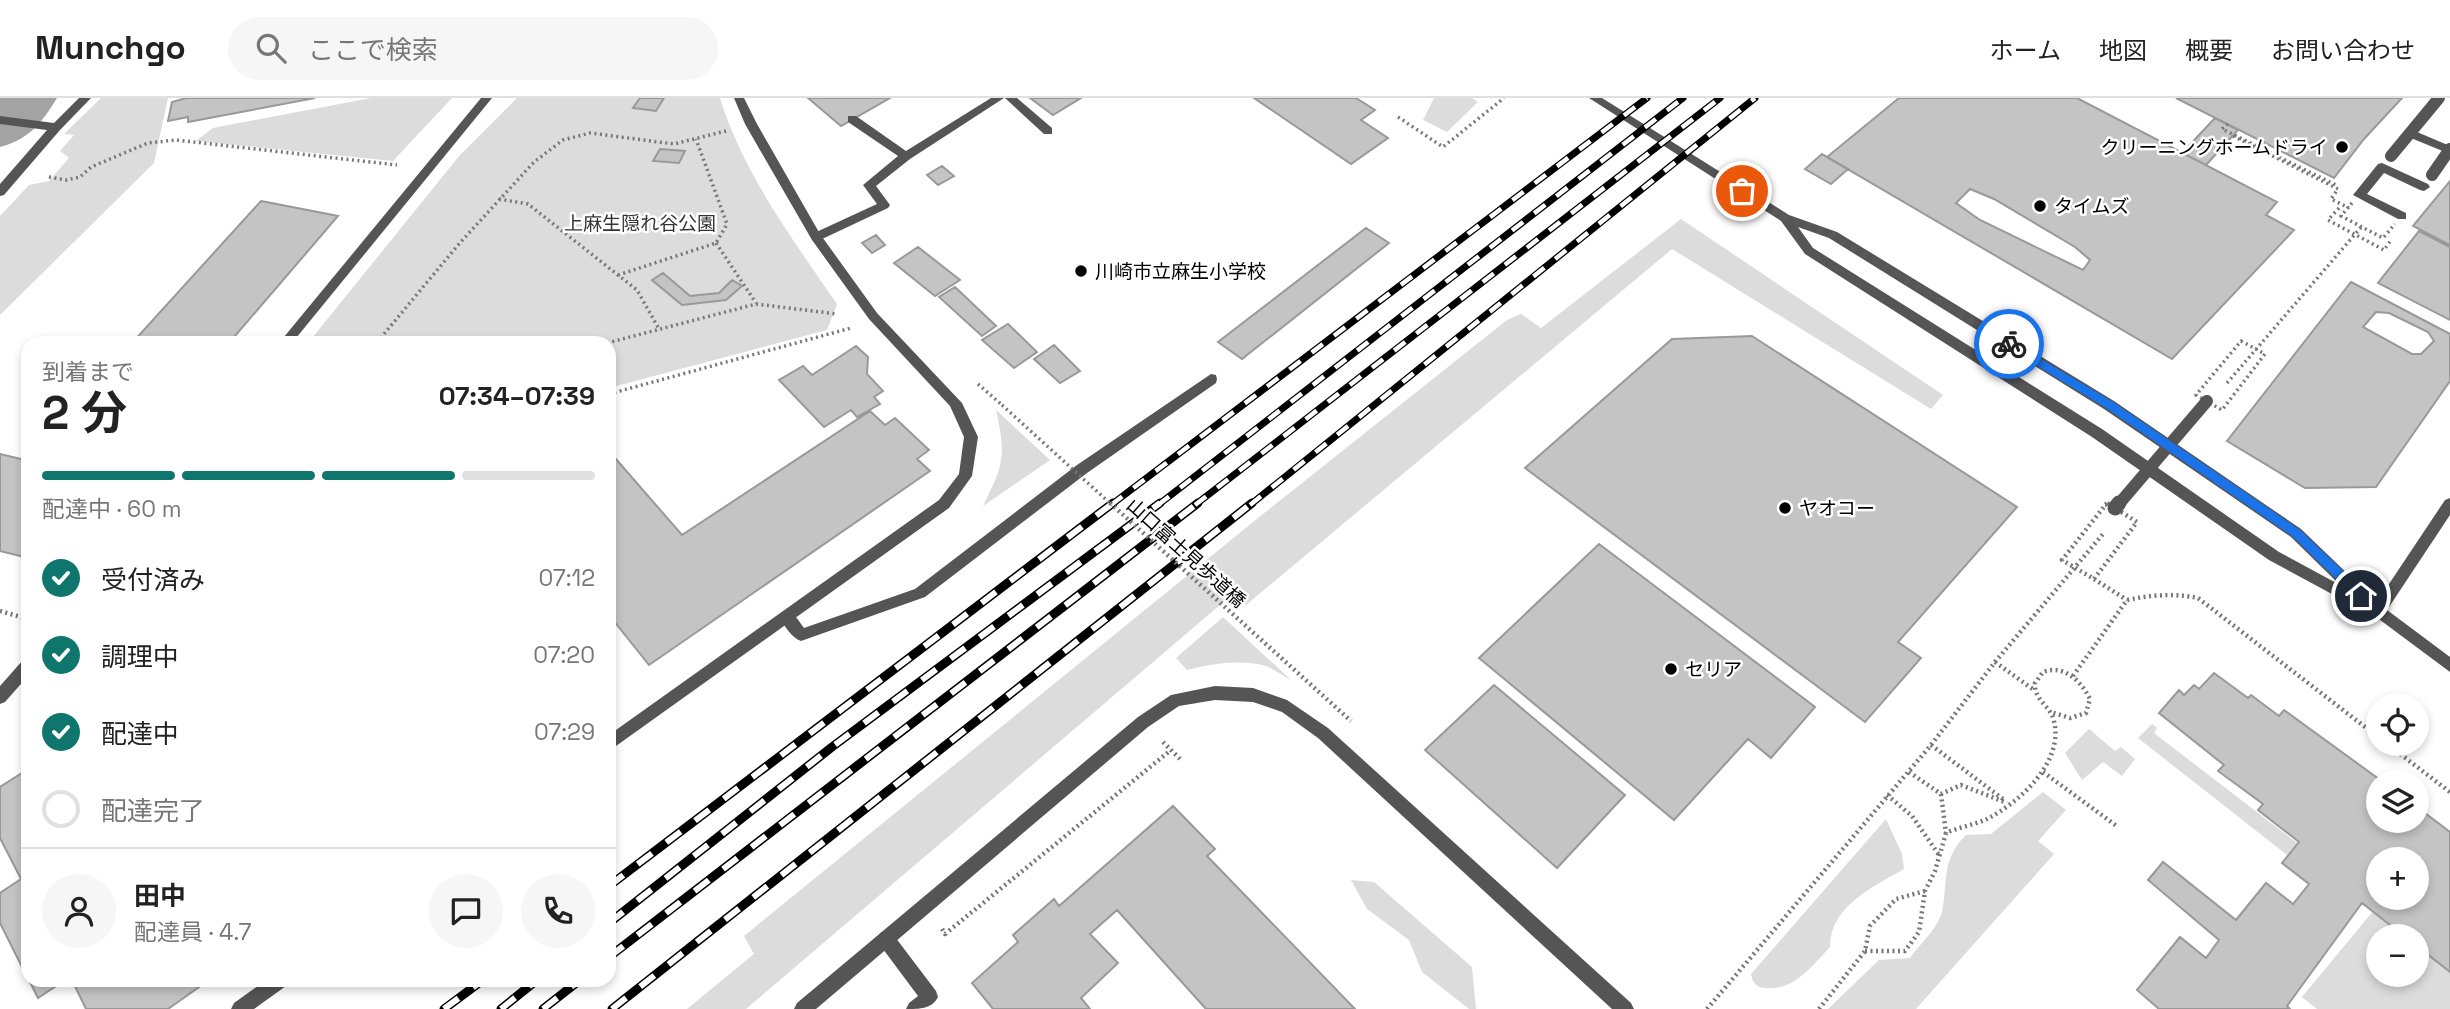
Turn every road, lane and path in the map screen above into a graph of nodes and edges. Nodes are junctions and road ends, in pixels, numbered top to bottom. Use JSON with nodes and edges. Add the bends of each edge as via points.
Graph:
{"nodes":[{"id":1,"x":86,"y":98,"type":"edge"},
{"id":2,"x":487,"y":98,"type":"edge"},
{"id":3,"x":739,"y":98,"type":"edge"},
{"id":4,"x":999,"y":98,"type":"edge"},
{"id":5,"x":1010,"y":98,"type":"edge"},
{"id":6,"x":1504,"y":98,"type":"edge"},
{"id":7,"x":1594,"y":98,"type":"edge"},
{"id":8,"x":2440,"y":98,"type":"edge"},
{"id":9,"x":1398,"y":117,"type":"dead end"},
{"id":10,"x":0,"y":120,"type":"edge"},
{"id":11,"x":852,"y":120,"type":"dead end"},
{"id":12,"x":751,"y":124,"type":"junction"},
{"id":13,"x":2228,"y":124,"type":"dead end"},
{"id":14,"x":57,"y":127,"type":"junction"},
{"id":15,"x":1048,"y":131,"type":"dead end"},
{"id":16,"x":2410,"y":133,"type":"junction"},
{"id":17,"x":2233,"y":136,"type":"dead end"},
{"id":18,"x":696,"y":139,"type":"junction"},
{"id":19,"x":2450,"y":150,"type":"edge"},
{"id":20,"x":905,"y":156,"type":"junction"},
{"id":21,"x":2391,"y":156,"type":"dead end"},
{"id":22,"x":429,"y":168,"type":"junction"},
{"id":23,"x":2432,"y":175,"type":"dead end"},
{"id":24,"x":55,"y":177,"type":"dead end"},
{"id":25,"x":2341,"y":187,"type":"dead end"},
{"id":26,"x":2424,"y":187,"type":"dead end"},
{"id":27,"x":0,"y":192,"type":"edge"},
{"id":28,"x":499,"y":200,"type":"junction"},
{"id":29,"x":1785,"y":218,"type":"junction"},
{"id":30,"x":2398,"y":220,"type":"joint"},
{"id":31,"x":2364,"y":225,"type":"dead end"},
{"id":32,"x":816,"y":237,"type":"junction"},
{"id":33,"x":716,"y":243,"type":"junction"},
{"id":34,"x":618,"y":275,"type":"junction"},
{"id":35,"x":756,"y":304,"type":"junction"},
{"id":36,"x":828,"y":314,"type":"dead end"},
{"id":37,"x":873,"y":316,"type":"junction"},
{"id":38,"x":659,"y":329,"type":"junction"},
{"id":39,"x":291,"y":336,"type":"edge"},
{"id":40,"x":382,"y":336,"type":"edge"},
{"id":41,"x":616,"y":341,"type":"edge"},
{"id":42,"x":2254,"y":348,"type":"junction"},
{"id":43,"x":1211,"y":379,"type":"dead end"},
{"id":44,"x":2220,"y":391,"type":"dead end"},
{"id":45,"x":616,"y":392,"type":"edge"},
{"id":46,"x":2201,"y":398,"type":"joint"},
{"id":47,"x":1002,"y":405,"type":"dead end"},
{"id":48,"x":2222,"y":410,"type":"dead end"},
{"id":49,"x":2450,"y":504,"type":"edge"},
{"id":50,"x":2117,"y":514,"type":"junction"},
{"id":51,"x":2106,"y":530,"type":"dead end"},
{"id":52,"x":2074,"y":567,"type":"junction"},
{"id":53,"x":2094,"y":579,"type":"junction"},
{"id":54,"x":2127,"y":600,"type":"junction"},
{"id":55,"x":0,"y":611,"type":"edge"},
{"id":56,"x":2378,"y":611,"type":"junction"},
{"id":57,"x":21,"y":617,"type":"edge"},
{"id":58,"x":787,"y":617,"type":"junction"},
{"id":59,"x":1995,"y":662,"type":"junction"},
{"id":60,"x":2450,"y":664,"type":"edge"},
{"id":61,"x":21,"y":673,"type":"edge"},
{"id":62,"x":2073,"y":676,"type":"junction"},
{"id":63,"x":2035,"y":691,"type":"junction"},
{"id":64,"x":0,"y":697,"type":"edge"},
{"id":65,"x":2051,"y":712,"type":"junction"},
{"id":66,"x":1351,"y":721,"type":"dead end"},
{"id":67,"x":2366,"y":728,"type":"edge"},
{"id":68,"x":616,"y":739,"type":"edge"},
{"id":69,"x":1931,"y":745,"type":"junction"},
{"id":70,"x":1171,"y":750,"type":"dead end"},
{"id":71,"x":2403,"y":756,"type":"edge"},
{"id":72,"x":1909,"y":771,"type":"junction"},
{"id":73,"x":2043,"y":772,"type":"junction"},
{"id":74,"x":2450,"y":792,"type":"edge"},
{"id":75,"x":1941,"y":794,"type":"junction"},
{"id":76,"x":1887,"y":795,"type":"junction"},
{"id":77,"x":2008,"y":803,"type":"junction"},
{"id":78,"x":2118,"y":827,"type":"dead end"},
{"id":79,"x":1947,"y":833,"type":"junction"},
{"id":80,"x":1939,"y":856,"type":"junction"},
{"id":81,"x":1926,"y":891,"type":"junction"},
{"id":82,"x":926,"y":906,"type":"junction"},
{"id":83,"x":886,"y":939,"type":"junction"},
{"id":84,"x":1866,"y":951,"type":"junction"},
{"id":85,"x":270,"y":987,"type":"edge"},
{"id":86,"x":240,"y":1009,"type":"edge"},
{"id":87,"x":803,"y":1009,"type":"edge"},
{"id":88,"x":915,"y":1009,"type":"edge"},
{"id":89,"x":1625,"y":1009,"type":"edge"},
{"id":90,"x":1707,"y":1009,"type":"edge"},
{"id":91,"x":1819,"y":1009,"type":"edge"}],
"edges":[{"from":1,"to":14,"type":"street"},
{"from":2,"to":22,"type":"street"},
{"from":3,"to":12,"type":"street"},
{"from":4,"to":20,"type":"street"},
{"from":5,"to":15,"type":"street"},
{"from":6,"to":9,"type":"path","via":[[1443,147]]},
{"from":7,"to":29,"type":"street"},
{"from":8,"to":16,"type":"street","bridge":true},
{"from":10,"to":14,"type":"street"},
{"from":11,"to":20,"type":"street"},
{"from":12,"to":18,"type":"path"},
{"from":12,"to":32,"type":"street"},
{"from":13,"to":25,"type":"path","via":[[2222,129]]},
{"from":14,"to":27,"type":"street"},
{"from":16,"to":19,"type":"street"},
{"from":16,"to":21,"type":"street","bridge":true},
{"from":17,"to":30,"type":"path","bridge":true,"via":[[2338,189],[2331,199],[2350,206],[2341,216],[2383,238]]},
{"from":18,"to":28,"type":"path","via":[[676,144],[591,134],[563,140]]},
{"from":18,"to":33,"type":"path","via":[[727,224]]},
{"from":19,"to":23,"type":"street","bridge":true},
{"from":20,"to":32,"type":"street","via":[[869,185],[884,205]]},
{"from":22,"to":24,"type":"path","via":[[176,140],[148,143],[90,167],[80,177]]},
{"from":22,"to":39,"type":"street"},
{"from":26,"to":30,"type":"street","via":[[2382,167],[2359,195]]},
{"from":28,"to":34,"type":"path","via":[[528,204]]},
{"from":28,"to":40,"type":"path"},
{"from":29,"to":56,"type":"street","via":[[1810,251],[2097,433],[2274,556]]},
{"from":29,"to":56,"type":"street","via":[[1833,235],[2109,405],[2296,533]]},
{"from":31,"to":42,"type":"path"},
{"from":32,"to":37,"type":"street"},
{"from":33,"to":34,"type":"path"},
{"from":33,"to":35,"type":"path"},
{"from":34,"to":38,"type":"path","via":[[637,290]]},
{"from":35,"to":36,"type":"path"},
{"from":35,"to":38,"type":"path"},
{"from":37,"to":45,"type":"path","via":[[845,331]]},
{"from":37,"to":58,"type":"street","via":[[955,402],[971,437],[965,476],[944,504]]},
{"from":38,"to":41,"type":"path"},
{"from":42,"to":44,"type":"path"},
{"from":42,"to":46,"type":"path","via":[[2241,341]]},
{"from":42,"to":48,"type":"path","via":[[2265,354]]},
{"from":43,"to":58,"type":"street","via":[[1082,469],[920,593],[801,635]]},
{"from":46,"to":50,"type":"street","bridge":true},
{"from":47,"to":66,"type":"path","name":"山口富士見歩道橋","bridge":true},
{"from":49,"to":56,"type":"street"},
{"from":50,"to":52,"type":"path","via":[[2107,503],[2062,560]]},
{"from":50,"to":53,"type":"path","via":[[2137,522]]},
{"from":51,"to":52,"type":"path"},
{"from":52,"to":53,"type":"path"},
{"from":52,"to":59,"type":"path"},
{"from":53,"to":54,"type":"path"},
{"from":54,"to":62,"type":"path"},
{"from":54,"to":67,"type":"path","via":[[2157,593],[2198,598]]},
{"from":55,"to":57,"type":"path"},
{"from":56,"to":60,"type":"street"},
{"from":58,"to":68,"type":"street"},
{"from":59,"to":63,"type":"path"},
{"from":59,"to":69,"type":"path"},
{"from":61,"to":64,"type":"street"},
{"from":62,"to":63,"type":"path","via":[[2048,670],[2037,678]]},
{"from":62,"to":65,"type":"path","via":[[2087,691],[2090,706],[2086,713],[2070,718]]},
{"from":63,"to":65,"type":"path"},
{"from":65,"to":73,"type":"path","via":[[2056,727]]},
{"from":69,"to":72,"type":"path"},
{"from":69,"to":77,"type":"path"},
{"from":70,"to":82,"type":"path","via":[[945,934]]},
{"from":71,"to":74,"type":"path"},
{"from":72,"to":75,"type":"path"},
{"from":72,"to":76,"type":"path"},
{"from":73,"to":77,"type":"path"},
{"from":73,"to":78,"type":"path"},
{"from":75,"to":77,"type":"path","via":[[1961,785]]},
{"from":75,"to":79,"type":"path"},
{"from":76,"to":80,"type":"path","via":[[1912,816]]},
{"from":76,"to":90,"type":"path"},
{"from":77,"to":79,"type":"path","via":[[1986,820]]},
{"from":79,"to":80,"type":"path"},
{"from":80,"to":81,"type":"path"},
{"from":81,"to":84,"type":"path","via":[[1896,899],[1870,926]]},
{"from":81,"to":84,"type":"path","via":[[1919,932],[1905,951]]},
{"from":82,"to":83,"type":"street"},
{"from":82,"to":89,"type":"street","via":[[1143,722],[1176,700],[1215,693],[1252,695],[1287,706],[1323,733]]},
{"from":83,"to":87,"type":"street"},
{"from":83,"to":88,"type":"street","via":[[930,996]]},
{"from":84,"to":91,"type":"path"},
{"from":85,"to":86,"type":"street"}]}
